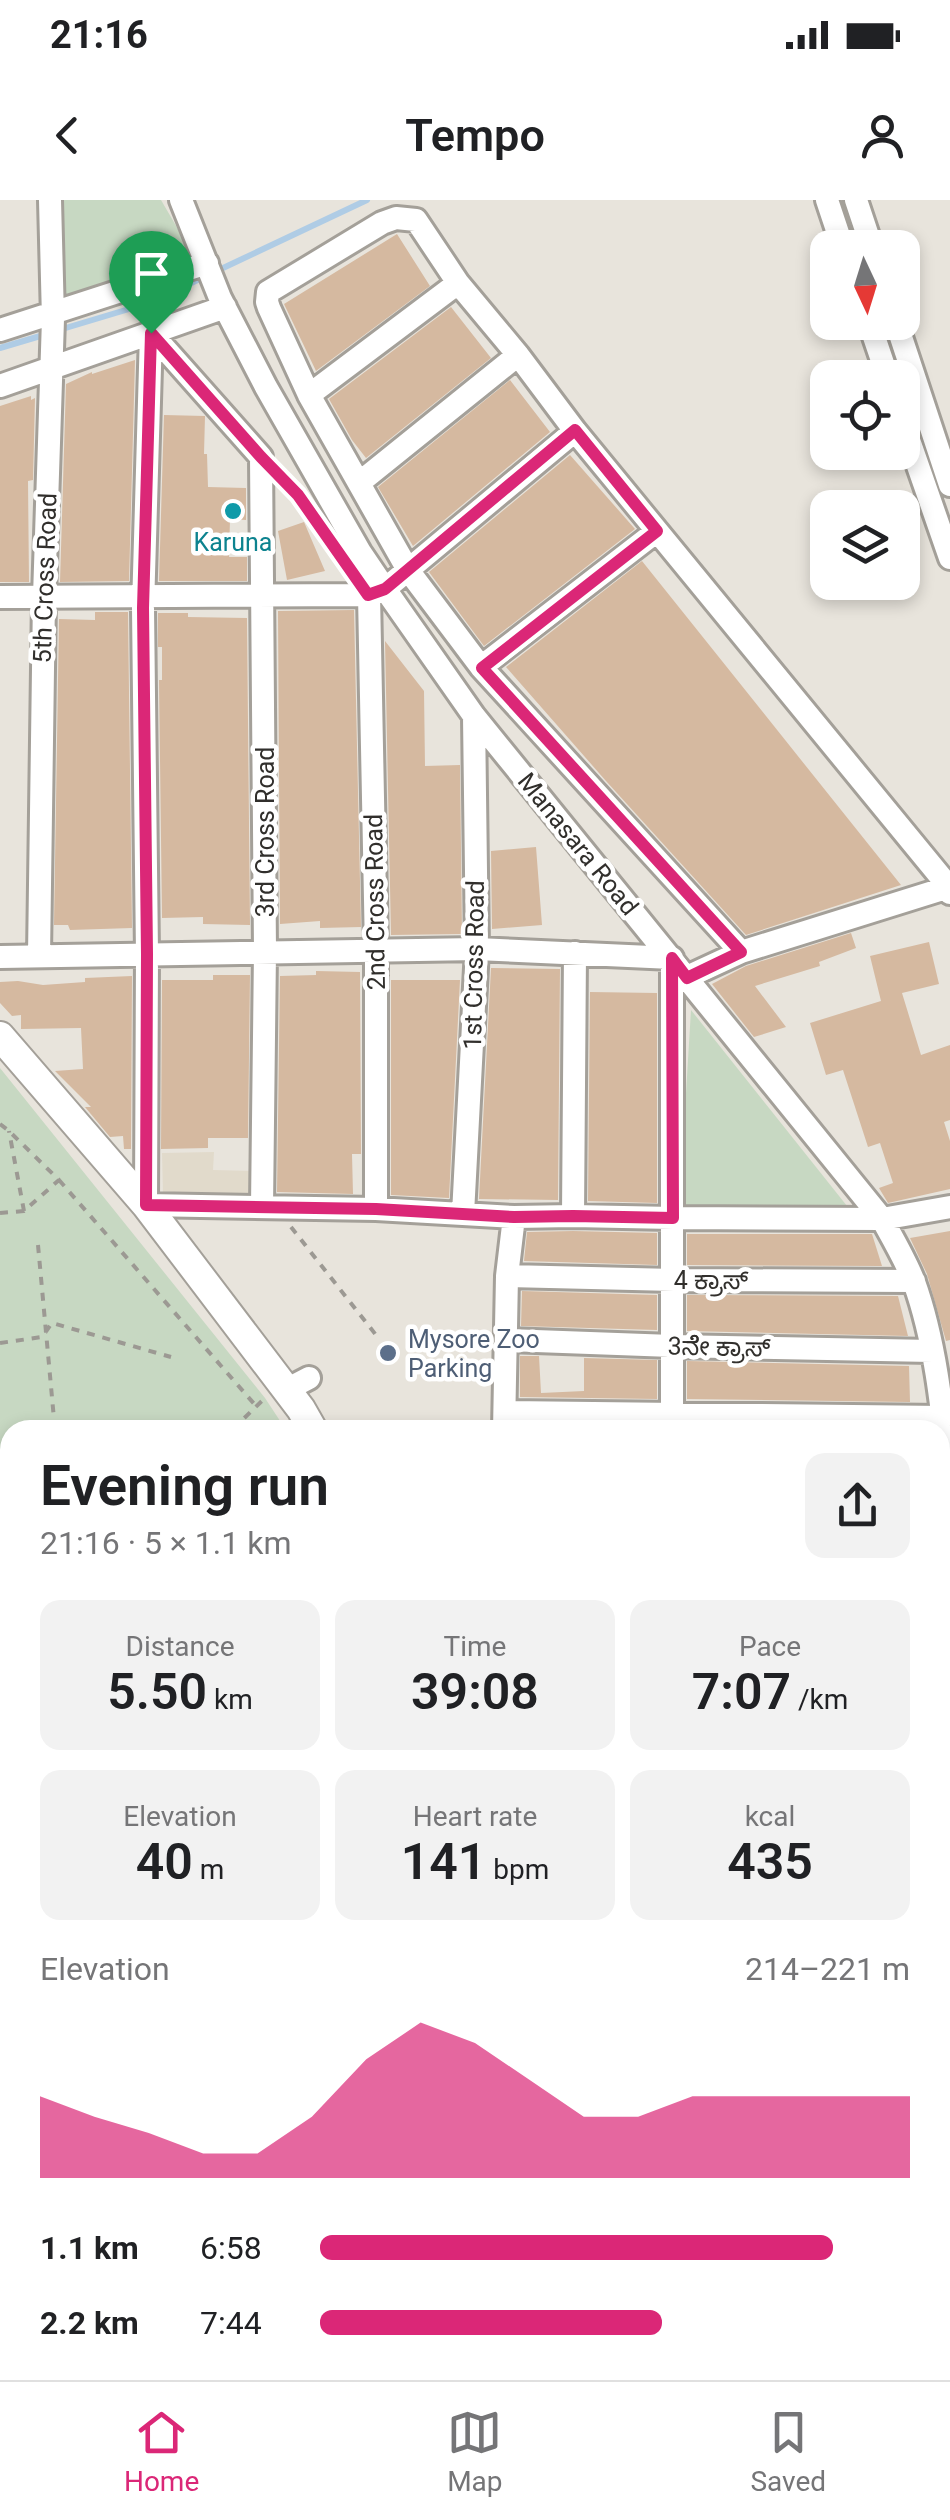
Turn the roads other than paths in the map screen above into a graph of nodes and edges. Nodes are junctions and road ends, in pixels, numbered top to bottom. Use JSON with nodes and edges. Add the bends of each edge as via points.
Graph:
{"nodes":[{"id":1,"x":50,"y":200,"type":"edge"},
{"id":2,"x":181,"y":200,"type":"edge"},
{"id":3,"x":827,"y":200,"type":"edge"},
{"id":4,"x":856,"y":200,"type":"edge"},
{"id":5,"x":837,"y":230,"type":"edge"},
{"id":6,"x":866,"y":230,"type":"edge"},
{"id":7,"x":207,"y":264,"type":"junction"},
{"id":8,"x":458,"y":284,"type":"junction"},
{"id":9,"x":223,"y":302,"type":"junction"},
{"id":10,"x":53,"y":316,"type":"junction"},
{"id":11,"x":0,"y":330,"type":"edge"},
{"id":12,"x":151,"y":333,"type":"junction"},
{"id":13,"x":902,"y":340,"type":"edge"},
{"id":14,"x":518,"y":355,"type":"junction"},
{"id":15,"x":52,"y":357,"type":"junction"},
{"id":16,"x":0,"y":386,"type":"edge"},
{"id":17,"x":309,"y":395,"type":"junction"},
{"id":18,"x":575,"y":430,"type":"junction"},
{"id":19,"x":919,"y":470,"type":"edge"},
{"id":20,"x":359,"y":484,"type":"junction"},
{"id":21,"x":950,"y":486,"type":"edge"},
{"id":22,"x":657,"y":531,"type":"junction"},
{"id":23,"x":950,"y":558,"type":"edge"},
{"id":24,"x":408,"y":570,"type":"junction"},
{"id":25,"x":377,"y":592,"type":"junction"},
{"id":26,"x":264,"y":594,"type":"junction"},
{"id":27,"x":144,"y":597,"type":"junction"},
{"id":28,"x":0,"y":598,"type":"edge"},
{"id":29,"x":44,"y":598,"type":"junction"},
{"id":30,"x":482,"y":668,"type":"junction"},
{"id":31,"x":474,"y":716,"type":"junction"},
{"id":32,"x":949,"y":890,"type":"edge"},
{"id":33,"x":477,"y":949,"type":"junction"},
{"id":34,"x":376,"y":950,"type":"junction"},
{"id":35,"x":265,"y":951,"type":"junction"},
{"id":36,"x":741,"y":952,"type":"junction"},
{"id":37,"x":575,"y":953,"type":"junction"},
{"id":38,"x":147,"y":954,"type":"junction"},
{"id":39,"x":39,"y":956,"type":"junction"},
{"id":40,"x":0,"y":957,"type":"edge"},
{"id":41,"x":680,"y":968,"type":"junction"},
{"id":42,"x":0,"y":1036,"type":"edge"},
{"id":43,"x":146,"y":1205,"type":"junction"},
{"id":44,"x":262,"y":1207,"type":"junction"},
{"id":45,"x":950,"y":1207,"type":"edge"},
{"id":46,"x":376,"y":1209,"type":"junction"},
{"id":47,"x":463,"y":1214,"type":"junction"},
{"id":48,"x":573,"y":1216,"type":"junction"},
{"id":49,"x":514,"y":1217,"type":"junction"},
{"id":50,"x":673,"y":1218,"type":"junction"},
{"id":51,"x":882,"y":1218,"type":"junction"},
{"id":52,"x":508,"y":1276,"type":"junction"},
{"id":53,"x":674,"y":1280,"type":"junction"},
{"id":54,"x":914,"y":1281,"type":"junction"},
{"id":55,"x":507,"y":1340,"type":"junction"},
{"id":56,"x":672,"y":1346,"type":"junction"},
{"id":57,"x":932,"y":1351,"type":"junction"},
{"id":58,"x":943,"y":1417,"type":"junction"},
{"id":59,"x":308,"y":1420,"type":"edge"},
{"id":60,"x":504,"y":1420,"type":"edge"},
{"id":61,"x":671,"y":1420,"type":"edge"},
{"id":62,"x":739,"y":1420,"type":"edge"},
{"id":63,"x":943,"y":1420,"type":"edge"}],
"edges":[{"from":1,"to":10,"type":"street","name":"5th Cross Road"},
{"from":2,"to":7,"type":"street","name":"Manasara Road"},
{"from":3,"to":5,"type":"street"},
{"from":4,"to":6,"type":"street"},
{"from":7,"to":9,"type":"street","name":"Manasara Road"},
{"from":7,"to":10,"type":"street"},
{"from":8,"to":14,"type":"street"},
{"from":8,"to":17,"type":"street"},
{"from":8,"to":17,"type":"street","via":[[416,220],[407,217],[382,223],[268,292]]},
{"from":9,"to":12,"type":"street"},
{"from":9,"to":25,"type":"street","name":"Manasara Road"},
{"from":10,"to":11,"type":"street"},
{"from":10,"to":15,"type":"street","name":"5th Cross Road"},
{"from":12,"to":15,"type":"street"},
{"from":12,"to":26,"type":"street","name":"3rd Cross Road","via":[[261,457]]},
{"from":12,"to":27,"type":"street"},
{"from":13,"to":21,"type":"street"},
{"from":14,"to":18,"type":"street"},
{"from":14,"to":20,"type":"street"},
{"from":15,"to":16,"type":"street"},
{"from":15,"to":29,"type":"street","name":"5th Cross Road"},
{"from":17,"to":20,"type":"street"},
{"from":18,"to":22,"type":"street"},
{"from":18,"to":24,"type":"street"},
{"from":19,"to":23,"type":"street"},
{"from":20,"to":24,"type":"street"},
{"from":22,"to":30,"type":"street"},
{"from":22,"to":32,"type":"street"},
{"from":24,"to":25,"type":"street"},
{"from":24,"to":30,"type":"street"},
{"from":25,"to":26,"type":"street"},
{"from":25,"to":31,"type":"street","name":"Manasara Road"},
{"from":25,"to":34,"type":"street","name":"2nd Cross Road"},
{"from":26,"to":27,"type":"street"},
{"from":26,"to":35,"type":"street","name":"3rd Cross Road"},
{"from":27,"to":29,"type":"street"},
{"from":27,"to":38,"type":"street"},
{"from":28,"to":29,"type":"street"},
{"from":29,"to":39,"type":"street","name":"5th Cross Road"},
{"from":30,"to":36,"type":"street"},
{"from":31,"to":33,"type":"street","name":"1st Cross Road"},
{"from":31,"to":41,"type":"street","name":"Manasara Road"},
{"from":32,"to":36,"type":"street"},
{"from":33,"to":34,"type":"street"},
{"from":33,"to":37,"type":"street"},
{"from":33,"to":47,"type":"street","name":"1st Cross Road"},
{"from":34,"to":35,"type":"street"},
{"from":34,"to":46,"type":"street","name":"2nd Cross Road"},
{"from":35,"to":38,"type":"street"},
{"from":35,"to":44,"type":"street","name":"3rd Cross Road"},
{"from":36,"to":41,"type":"street"},
{"from":37,"to":41,"type":"street"},
{"from":37,"to":48,"type":"street"},
{"from":38,"to":39,"type":"street"},
{"from":38,"to":43,"type":"street"},
{"from":39,"to":40,"type":"street"},
{"from":41,"to":50,"type":"street"},
{"from":41,"to":51,"type":"street","name":"Manasara Road"},
{"from":42,"to":43,"type":"main road"},
{"from":43,"to":44,"type":"street"},
{"from":43,"to":59,"type":"main road","via":[[292,1384]]},
{"from":44,"to":46,"type":"street"},
{"from":45,"to":51,"type":"street"},
{"from":46,"to":47,"type":"street"},
{"from":47,"to":49,"type":"street"},
{"from":48,"to":49,"type":"street"},
{"from":48,"to":50,"type":"street"},
{"from":49,"to":52,"type":"street"},
{"from":50,"to":51,"type":"street"},
{"from":50,"to":53,"type":"street"},
{"from":51,"to":54,"type":"street","name":"Manasara Road"},
{"from":52,"to":53,"type":"street","name":"4 ಕ್ರಾಸ್"},
{"from":52,"to":55,"type":"street"},
{"from":53,"to":54,"type":"street","name":"4 ಕ್ರಾಸ್"},
{"from":53,"to":56,"type":"street"},
{"from":54,"to":57,"type":"street","name":"Manasara Road"},
{"from":55,"to":56,"type":"street","name":"3ನೆೇ ಕ್ರಾಸ್"},
{"from":55,"to":60,"type":"street"},
{"from":56,"to":57,"type":"street","name":"3ನೆೇ ಕ್ರಾಸ್"},
{"from":56,"to":61,"type":"street"},
{"from":57,"to":58,"type":"street","name":"Manasara Road"},
{"from":58,"to":62,"type":"street"},
{"from":58,"to":63,"type":"street","name":"Manasara Road"}]}
